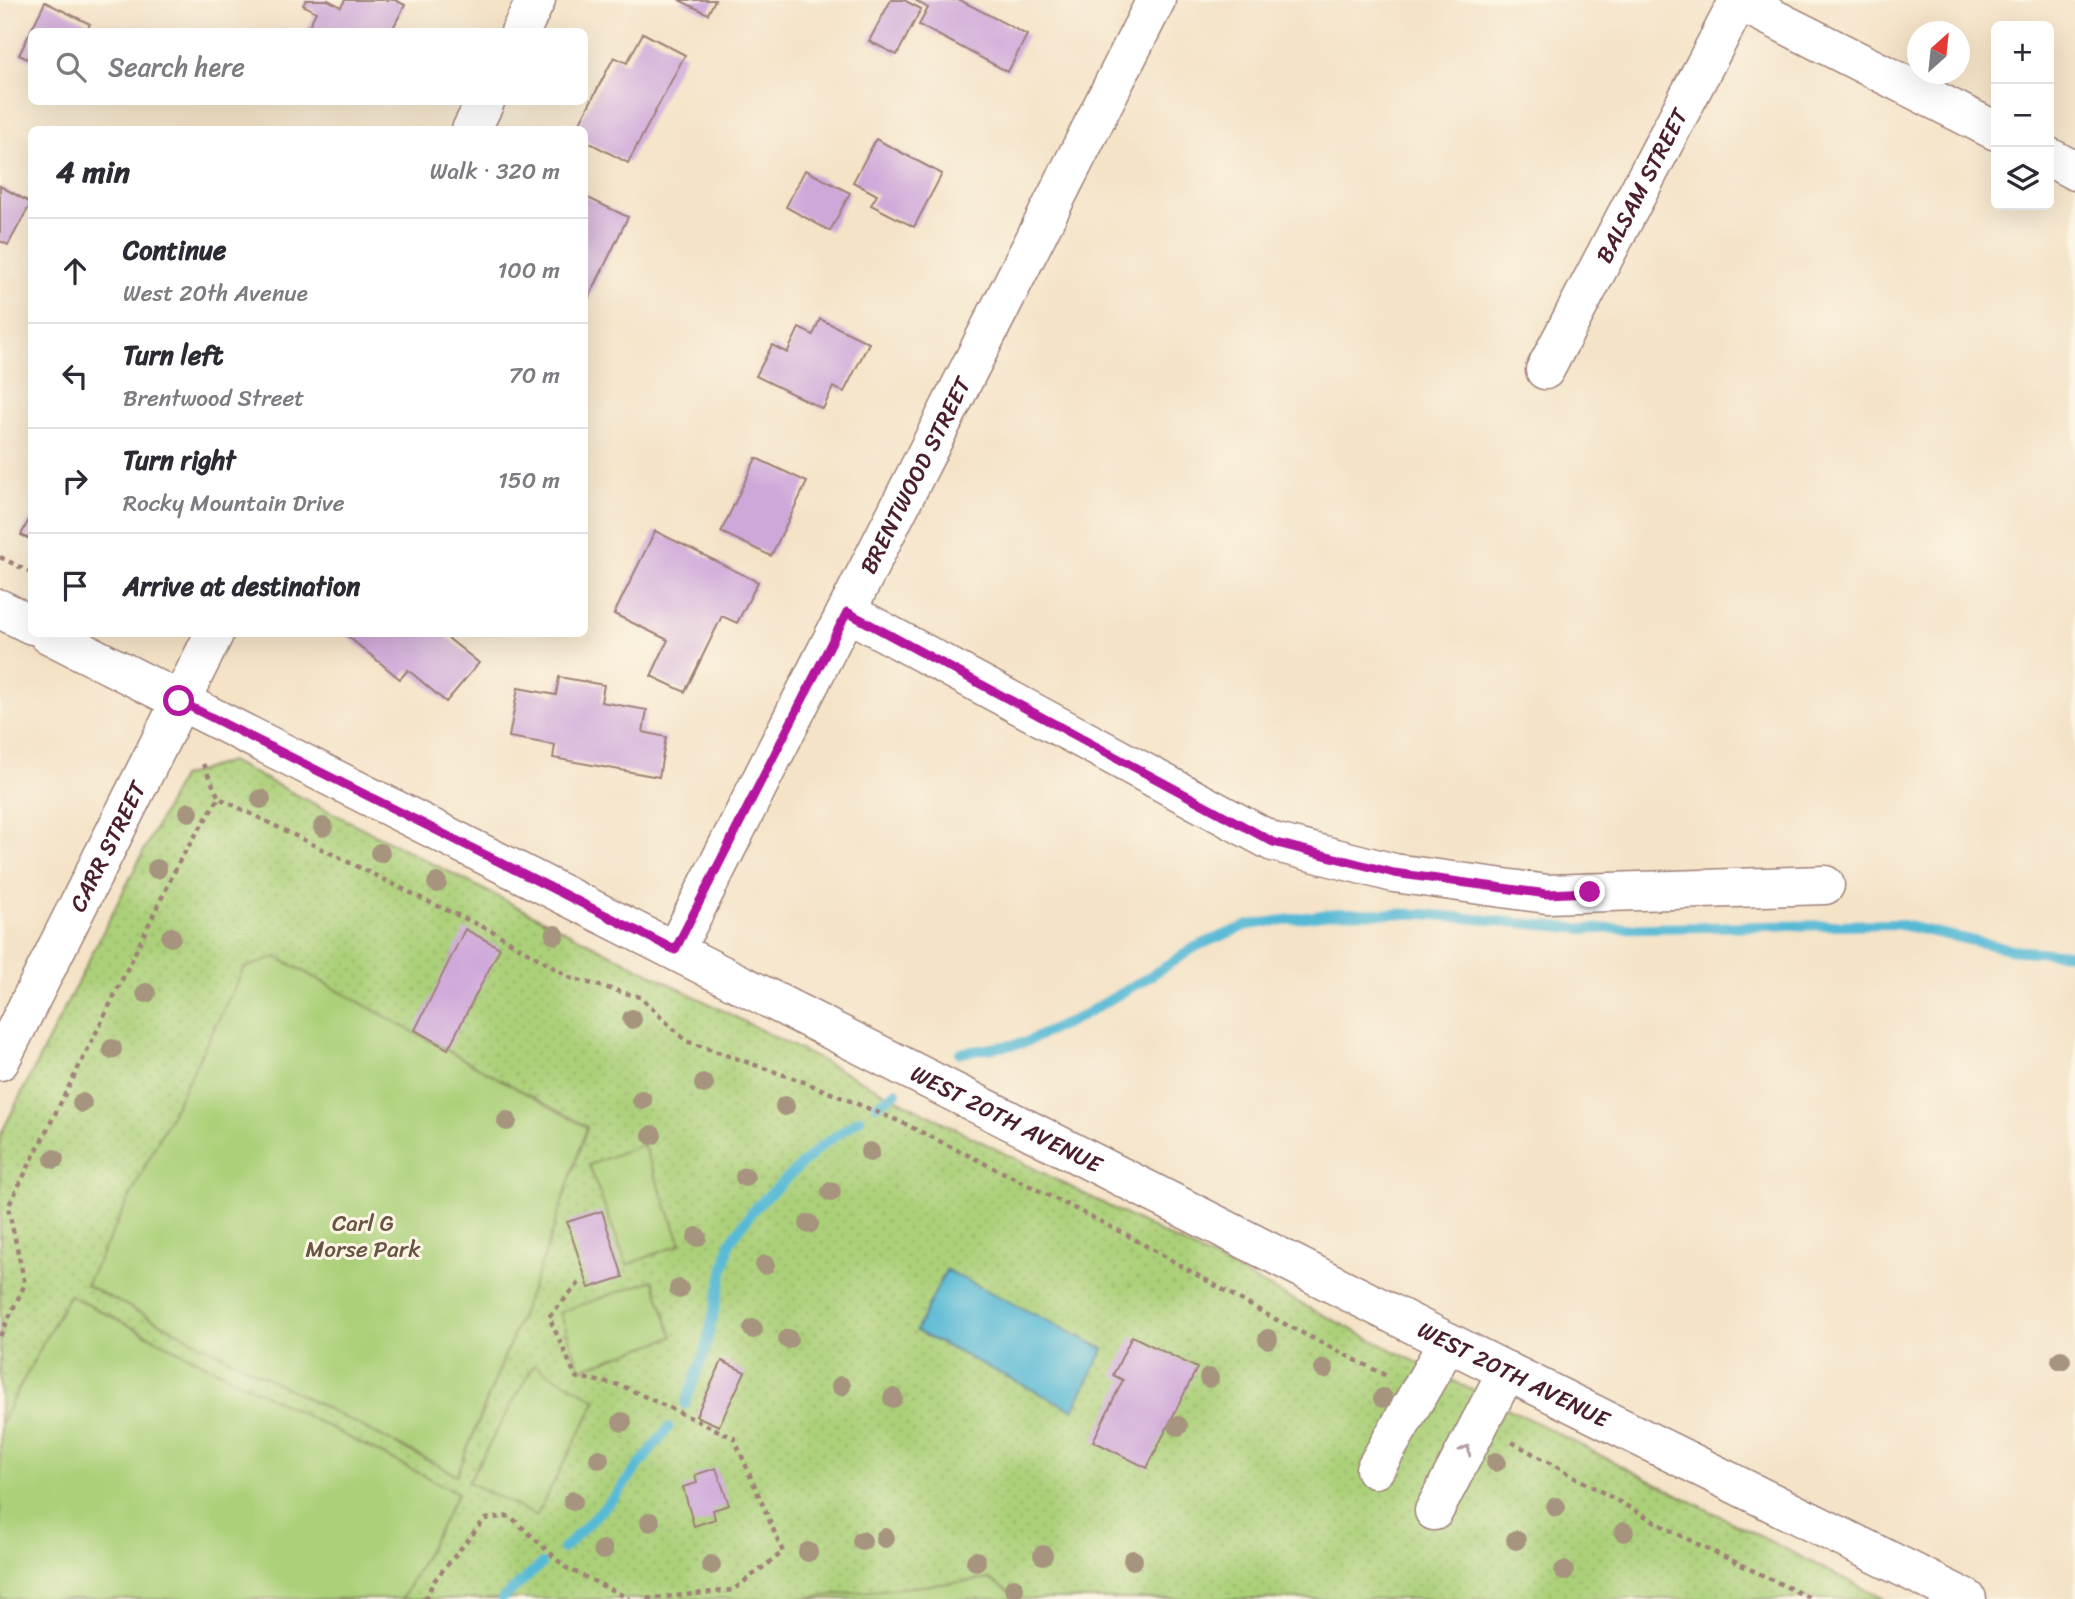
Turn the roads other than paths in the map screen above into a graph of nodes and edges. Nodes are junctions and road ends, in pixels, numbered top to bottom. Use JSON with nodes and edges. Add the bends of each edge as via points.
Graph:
{"nodes":[{"id":1,"x":537,"y":0,"type":"edge"},
{"id":2,"x":1156,"y":0,"type":"edge"},
{"id":3,"x":1739,"y":0,"type":"edge"},
{"id":4,"x":522,"y":28,"type":"edge"},
{"id":5,"x":484,"y":105,"type":"edge"},
{"id":6,"x":473,"y":126,"type":"edge"},
{"id":7,"x":1991,"y":128,"type":"edge"},
{"id":8,"x":2054,"y":160,"type":"edge"},
{"id":9,"x":2075,"y":170,"type":"edge"},
{"id":10,"x":1545,"y":370,"type":"dead end"},
{"id":11,"x":0,"y":609,"type":"edge"},
{"id":12,"x":847,"y":612,"type":"junction"},
{"id":13,"x":28,"y":623,"type":"edge"},
{"id":14,"x":54,"y":637,"type":"edge"},
{"id":15,"x":212,"y":637,"type":"edge"},
{"id":16,"x":179,"y":701,"type":"junction"},
{"id":17,"x":1825,"y":885,"type":"dead end"},
{"id":18,"x":675,"y":950,"type":"junction"},
{"id":19,"x":0,"y":1061,"type":"edge"},
{"id":20,"x":1448,"y":1342,"type":"junction"},
{"id":21,"x":1507,"y":1371,"type":"junction"},
{"id":22,"x":1375,"y":1469,"type":"dead end"},
{"id":23,"x":1434,"y":1511,"type":"dead end"},
{"id":24,"x":1967,"y":1599,"type":"edge"}],
"edges":[{"from":1,"to":4,"type":"street"},
{"from":2,"to":12,"type":"street","name":"BRENTWOOD STREET"},
{"from":3,"to":7,"type":"street"},
{"from":3,"to":10,"type":"street","name":"BALSAM STREET"},
{"from":5,"to":6,"type":"street"},
{"from":8,"to":9,"type":"street"},
{"from":11,"to":13,"type":"street"},
{"from":12,"to":17,"type":"street","via":[[1273,842],[1394,873],[1547,894]]},
{"from":12,"to":18,"type":"street","name":"BRENTWOOD STREET"},
{"from":14,"to":16,"type":"street","name":"WEST 20TH AVENUE"},
{"from":15,"to":16,"type":"street","name":"CARR STREET"},
{"from":16,"to":18,"type":"street","name":"WEST 20TH AVENUE"},
{"from":16,"to":19,"type":"street","name":"CARR STREET"},
{"from":18,"to":20,"type":"street","name":"WEST 20TH AVENUE"},
{"from":20,"to":21,"type":"street","name":"WEST 20TH AVENUE"},
{"from":20,"to":22,"type":"street"},
{"from":23,"to":21,"type":"street","one_way":true},
{"from":21,"to":24,"type":"street","name":"WEST 20TH AVENUE"}]}
